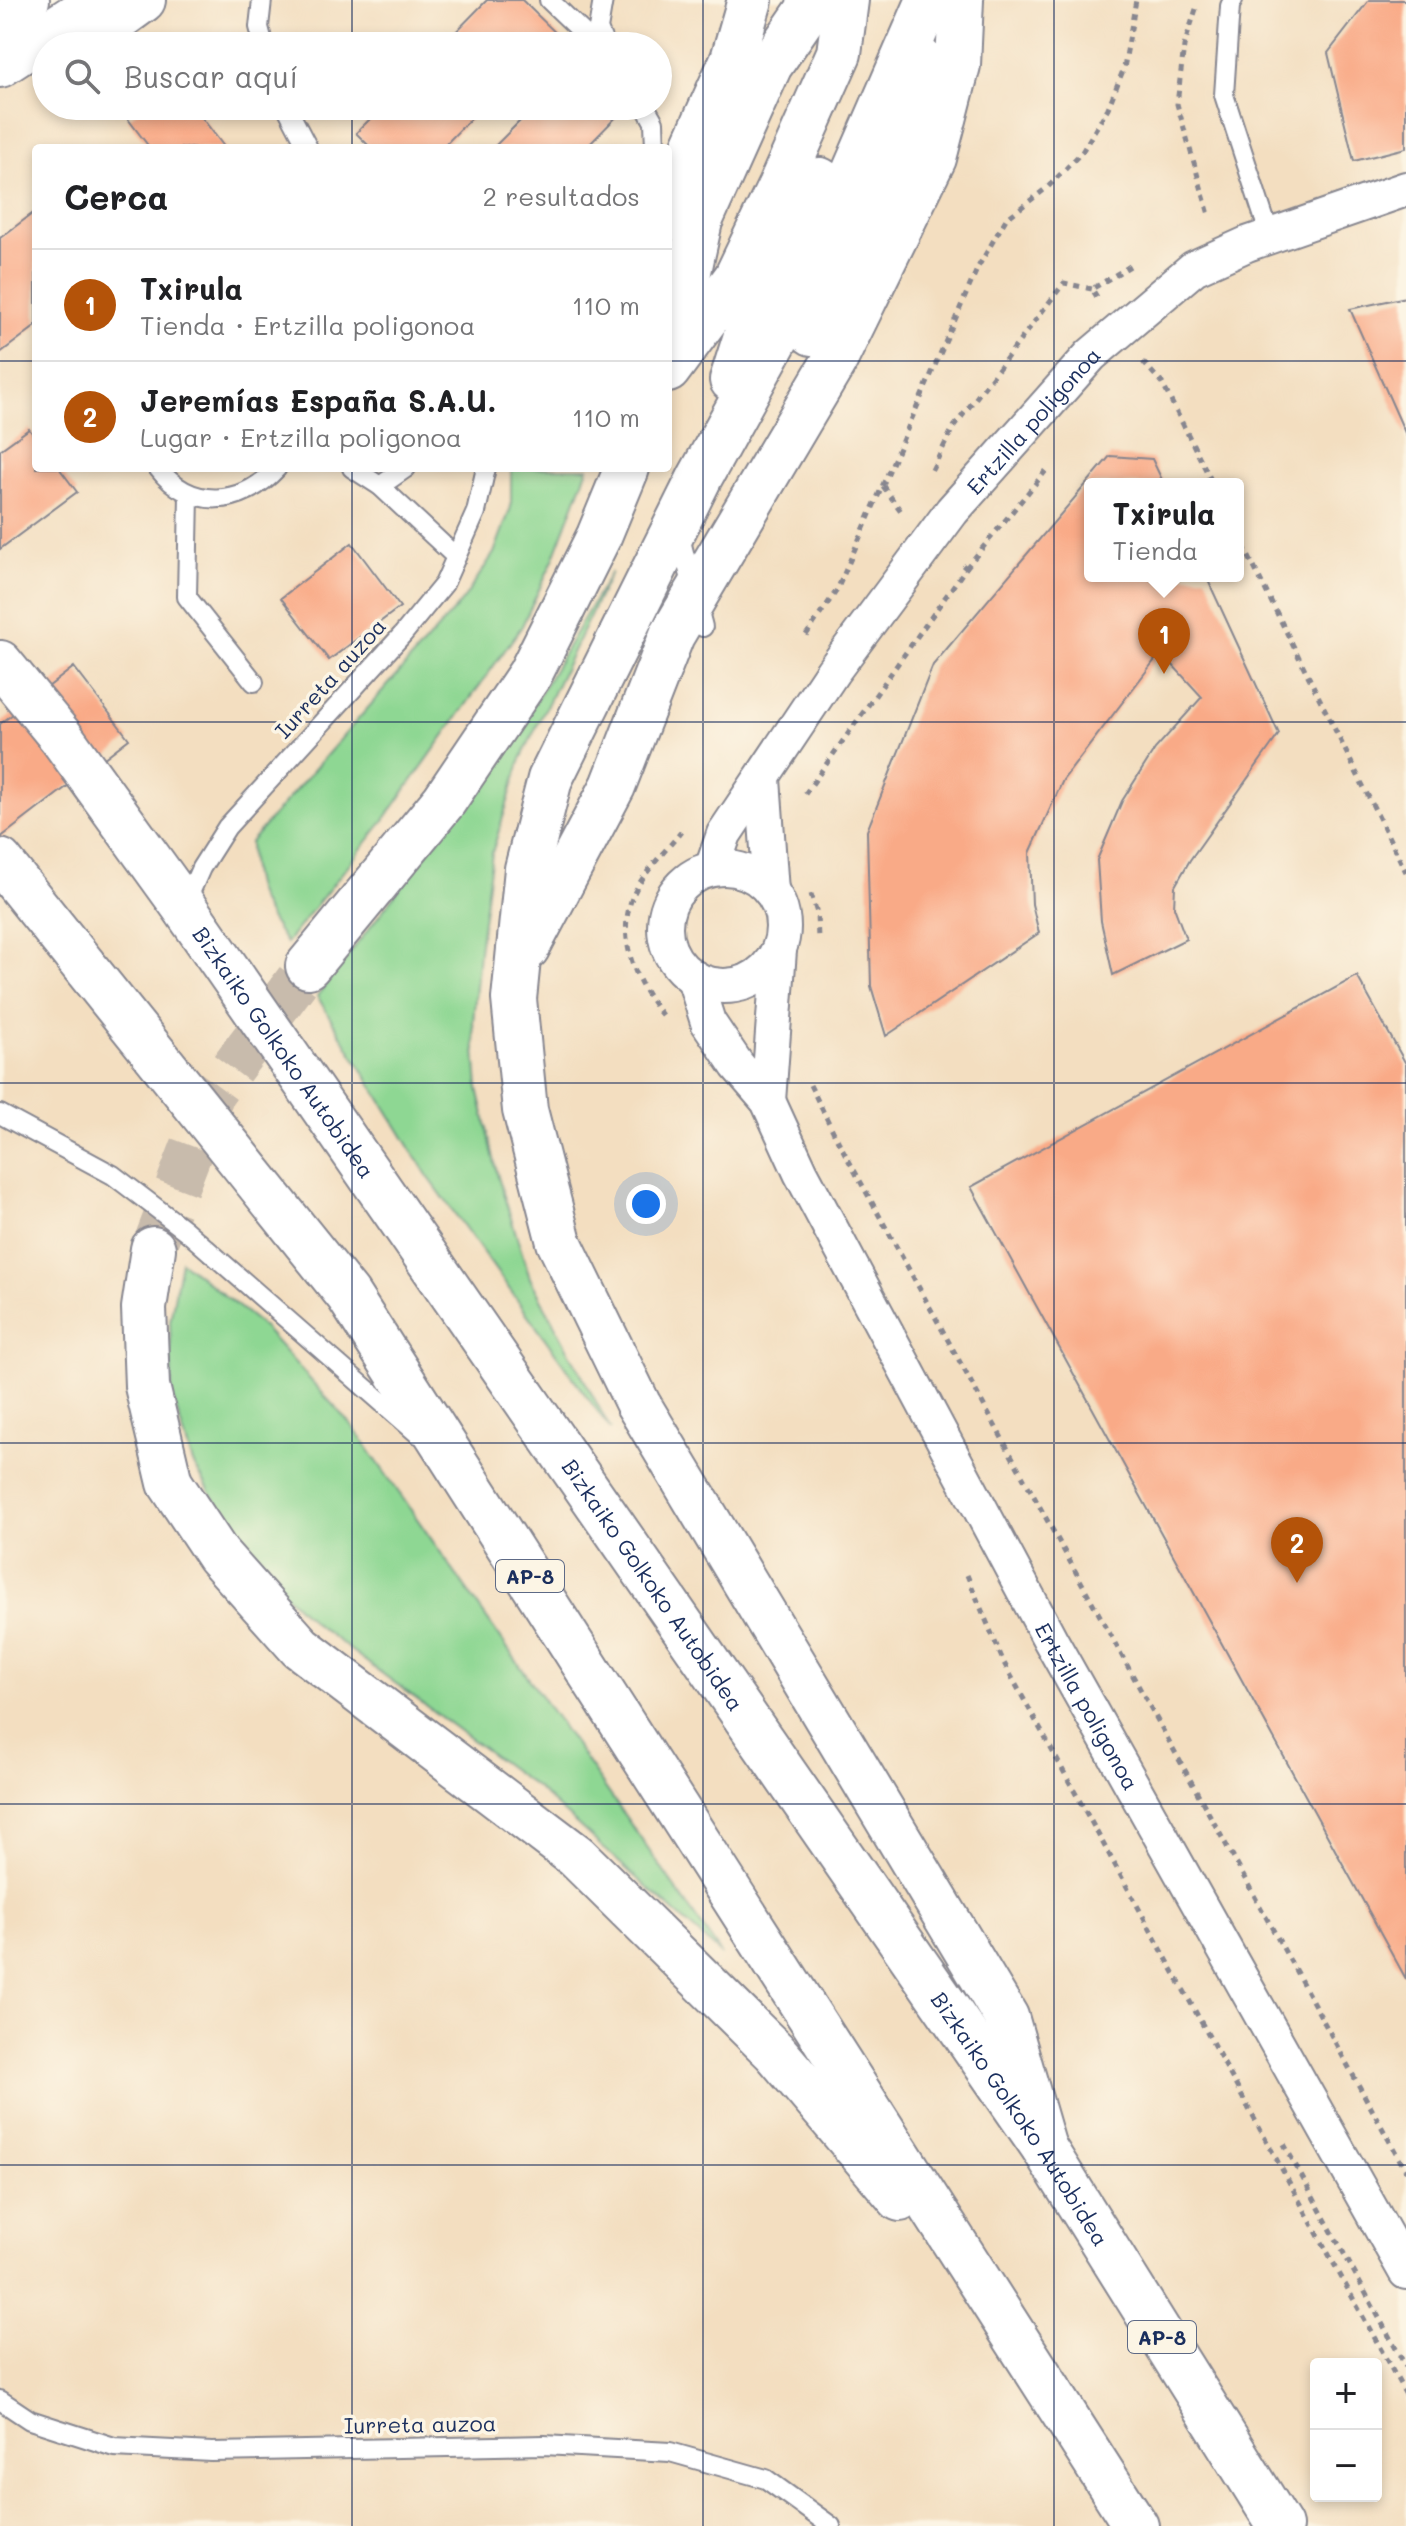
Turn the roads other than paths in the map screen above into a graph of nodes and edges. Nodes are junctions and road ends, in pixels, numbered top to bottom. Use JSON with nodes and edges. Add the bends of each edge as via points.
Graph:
{"nodes":[{"id":1,"x":4,"y":0,"type":"edge"},
{"id":2,"x":27,"y":0,"type":"edge"},
{"id":3,"x":61,"y":0,"type":"edge"},
{"id":4,"x":95,"y":0,"type":"edge"},
{"id":5,"x":143,"y":0,"type":"edge"},
{"id":6,"x":262,"y":0,"type":"edge"},
{"id":7,"x":549,"y":0,"type":"edge"},
{"id":8,"x":603,"y":0,"type":"edge"},
{"id":9,"x":750,"y":0,"type":"edge"},
{"id":10,"x":815,"y":0,"type":"edge"},
{"id":11,"x":836,"y":0,"type":"edge"},
{"id":12,"x":846,"y":0,"type":"edge"},
{"id":13,"x":929,"y":0,"type":"edge"},
{"id":14,"x":961,"y":0,"type":"edge"},
{"id":15,"x":1233,"y":0,"type":"edge"},
{"id":16,"x":0,"y":7,"type":"edge"},
{"id":17,"x":50,"y":32,"type":"edge"},
{"id":18,"x":99,"y":32,"type":"edge"},
{"id":19,"x":260,"y":32,"type":"edge"},
{"id":20,"x":582,"y":32,"type":"edge"},
{"id":21,"x":599,"y":32,"type":"edge"},
{"id":22,"x":0,"y":34,"type":"edge"},
{"id":23,"x":32,"y":44,"type":"edge"},
{"id":24,"x":0,"y":54,"type":"edge"},
{"id":25,"x":0,"y":65,"type":"edge"},
{"id":26,"x":32,"y":70,"type":"edge"},
{"id":27,"x":0,"y":80,"type":"edge"},
{"id":28,"x":293,"y":120,"type":"edge"},
{"id":29,"x":653,"y":120,"type":"edge"},
{"id":30,"x":306,"y":144,"type":"edge"},
{"id":31,"x":655,"y":144,"type":"edge"},
{"id":32,"x":1406,"y":189,"type":"edge"},
{"id":33,"x":672,"y":207,"type":"edge"},
{"id":34,"x":1270,"y":236,"type":"junction"},
{"id":35,"x":672,"y":350,"type":"edge"},
{"id":36,"x":672,"y":360,"type":"edge"},
{"id":37,"x":672,"y":364,"type":"edge"},
{"id":38,"x":161,"y":472,"type":"edge"},
{"id":39,"x":273,"y":472,"type":"edge"},
{"id":40,"x":358,"y":472,"type":"edge"},
{"id":41,"x":400,"y":472,"type":"edge"},
{"id":42,"x":485,"y":472,"type":"edge"},
{"id":43,"x":625,"y":472,"type":"edge"},
{"id":44,"x":380,"y":486,"type":"junction"},
{"id":45,"x":189,"y":494,"type":"junction"},
{"id":46,"x":676,"y":524,"type":"junction"},
{"id":47,"x":456,"y":557,"type":"junction"},
{"id":48,"x":699,"y":611,"type":"junction"},
{"id":49,"x":0,"y":663,"type":"edge"},
{"id":50,"x":254,"y":682,"type":"dead end"},
{"id":51,"x":763,"y":779,"type":"junction"},
{"id":52,"x":0,"y":861,"type":"edge"},
{"id":53,"x":712,"y":869,"type":"junction"},
{"id":54,"x":771,"y":891,"type":"junction"},
{"id":55,"x":184,"y":907,"type":"junction"},
{"id":56,"x":779,"y":950,"type":"junction"},
{"id":57,"x":518,"y":964,"type":"junction"},
{"id":58,"x":308,"y":966,"type":"tunnel mouth"},
{"id":59,"x":694,"y":978,"type":"junction"},
{"id":60,"x":768,"y":1101,"type":"junction"},
{"id":61,"x":0,"y":1114,"type":"edge"},
{"id":62,"x":153,"y":1249,"type":"tunnel mouth"},
{"id":63,"x":471,"y":1484,"type":"junction"},
{"id":64,"x":1044,"y":2148,"type":"junction"},
{"id":65,"x":1406,"y":2272,"type":"edge"},
{"id":66,"x":1010,"y":2328,"type":"junction"},
{"id":67,"x":0,"y":2400,"type":"edge"},
{"id":68,"x":831,"y":2526,"type":"edge"},
{"id":69,"x":1136,"y":2526,"type":"edge"},
{"id":70,"x":1280,"y":2526,"type":"edge"}],
"edges":[{"from":1,"to":16,"type":"highway"},
{"from":2,"to":22,"type":"highway"},
{"from":3,"to":24,"type":"highway"},
{"from":4,"to":17,"type":"highway"},
{"from":5,"to":18,"type":"highway"},
{"from":6,"to":19,"type":"lane"},
{"from":7,"to":20,"type":"lane"},
{"from":8,"to":21,"type":"lane"},
{"from":9,"to":33,"type":"highway","via":[[733,59]]},
{"from":10,"to":35,"type":"highway","via":[[770,65],[700,221]]},
{"from":11,"to":36,"type":"highway"},
{"from":12,"to":37,"type":"highway","via":[[839,53],[736,278]]},
{"from":13,"to":46,"type":"highway","via":[[786,321]]},
{"from":14,"to":48,"type":"highway","via":[[958,65],[934,158],[835,360],[759,490]]},
{"from":15,"to":34,"type":"lane","via":[[1224,95]]},
{"from":23,"to":25,"type":"highway"},
{"from":26,"to":27,"type":"highway"},
{"from":28,"to":30,"type":"lane"},
{"from":29,"to":31,"type":"lane"},
{"from":32,"to":34,"type":"street","name":"Ertzilla poligonoa"},
{"from":34,"to":51,"type":"street","name":"Ertzilla poligonoa","via":[[1194,268],[1091,355],[952,511],[833,671]]},
{"from":38,"to":45,"type":"lane"},
{"from":39,"to":45,"type":"lane","via":[[237,497]]},
{"from":40,"to":44,"type":"lane"},
{"from":41,"to":44,"type":"lane"},
{"from":42,"to":47,"type":"lane","name":"Iurreta auzoa","via":[[476,512]]},
{"from":43,"to":58,"type":"highway","via":[[530,674],[444,801]]},
{"from":44,"to":47,"type":"lane"},
{"from":45,"to":50,"type":"lane","via":[[187,597]]},
{"from":46,"to":48,"type":"lane"},
{"from":46,"to":57,"type":"highway","via":[[550,779],[527,869]]},
{"from":47,"to":55,"type":"lane","name":"Iurreta auzoa","via":[[444,584],[403,634],[227,827]]},
{"from":48,"to":57,"type":"highway","via":[[672,635],[613,786]]},
{"from":49,"to":55,"type":"highway","name":"Bizkaiko Golkoko Autobidea","number":"AP-8","via":[[61,737]]},
{"from":51,"to":53,"type":"street","name":"Ertzilla poligonoa","via":[[724,834]]},
{"from":51,"to":54,"type":"street"},
{"from":52,"to":63,"type":"highway","number":"AP-8","via":[[348,1295]]},
{"from":53,"to":54,"type":"street","via":[[744,872]]},
{"from":53,"to":59,"type":"street","via":[[693,876],[678,890],[664,927],[678,965]]},
{"from":54,"to":56,"type":"street","via":[[783,930]]},
{"from":55,"to":64,"type":"highway","name":"Bizkaiko Golkoko Autobidea","number":"AP-8"},
{"from":56,"to":59,"type":"street","via":[[768,967],[733,986]]},
{"from":56,"to":60,"type":"street"},
{"from":57,"to":64,"type":"highway","via":[[514,999],[525,1110],[559,1242],[638,1404],[1006,2017]]},
{"from":59,"to":60,"type":"street","via":[[708,1022]]},
{"from":60,"to":65,"type":"street","name":"Ertzilla poligonoa","via":[[807,1186],[1051,1641]]},
{"from":61,"to":63,"type":"lane","via":[[113,1175],[185,1230]]},
{"from":62,"to":66,"type":"highway","via":[[144,1308],[147,1386],[170,1483],[218,1555],[300,1647],[587,1867],[775,2052]]},
{"from":63,"to":66,"type":"highway","number":"AP-8"},
{"from":64,"to":70,"type":"highway","name":"Bizkaiko Golkoko Autobidea","number":"AP-8"},
{"from":66,"to":69,"type":"highway","number":"AP-8"},
{"from":67,"to":68,"type":"lane","name":"Iurreta auzoa","via":[[30,2420],[114,2447],[212,2452],[544,2445],[670,2452],[766,2479]]}]}
